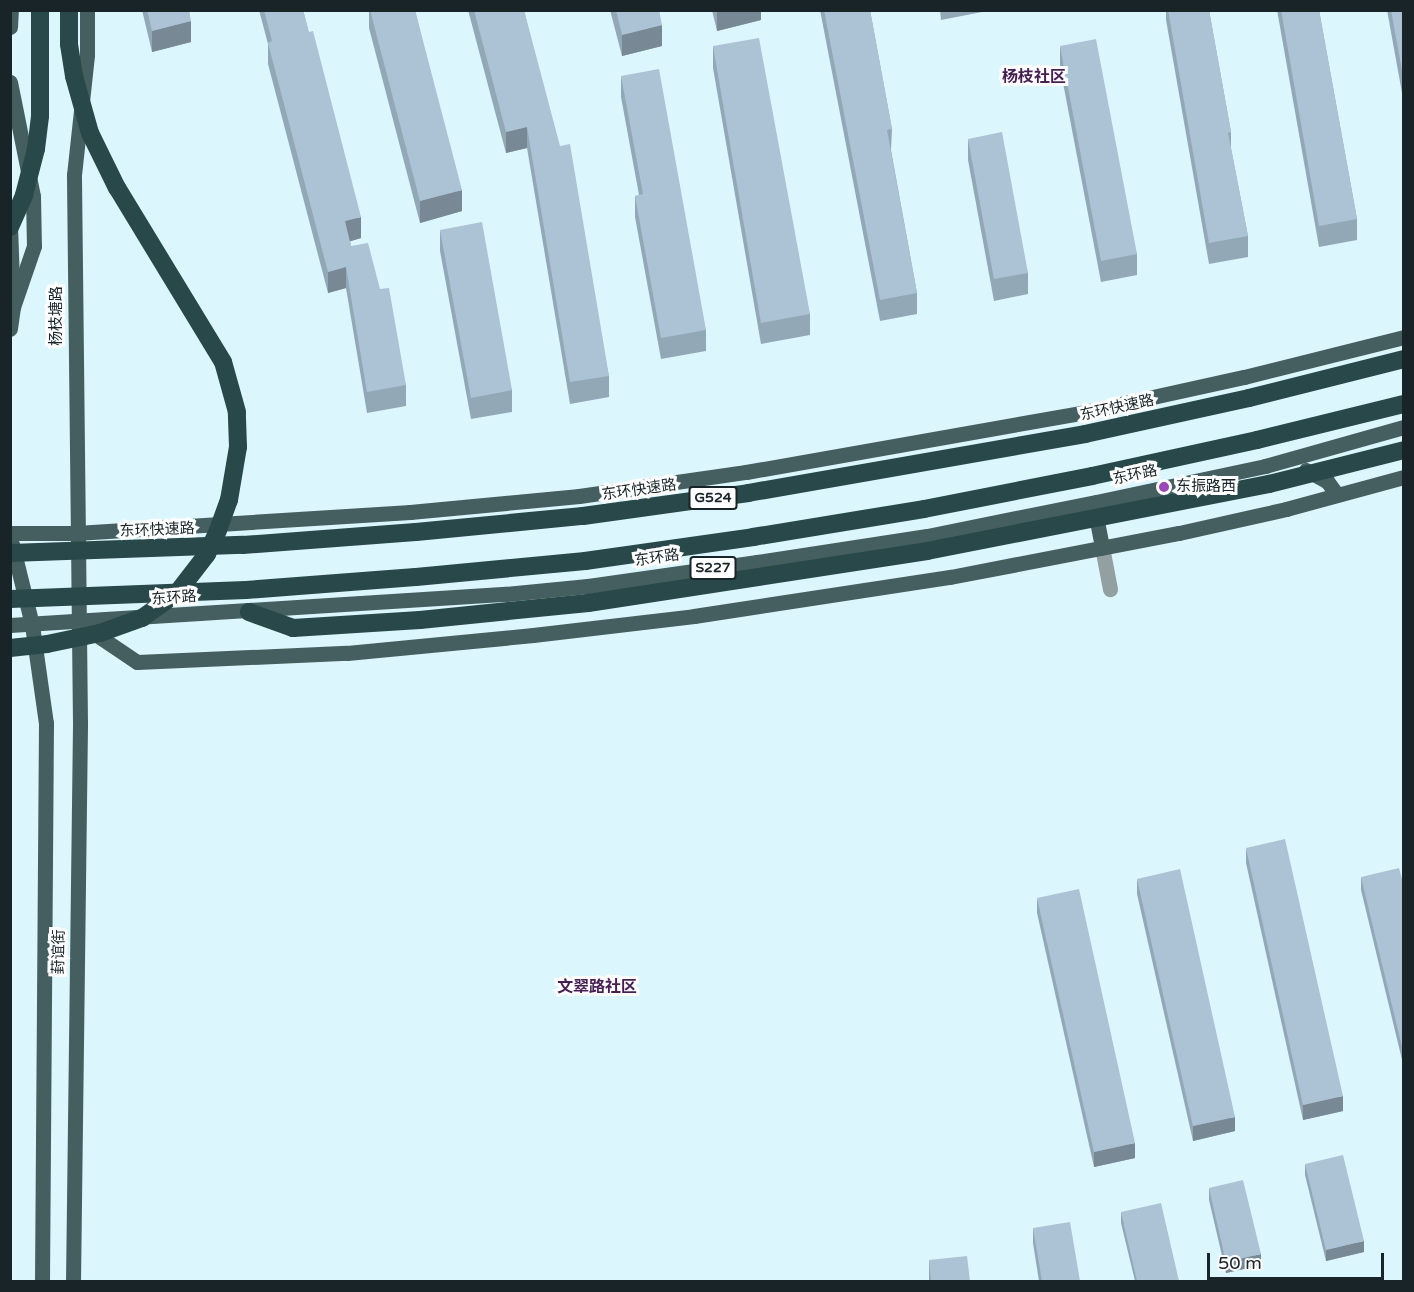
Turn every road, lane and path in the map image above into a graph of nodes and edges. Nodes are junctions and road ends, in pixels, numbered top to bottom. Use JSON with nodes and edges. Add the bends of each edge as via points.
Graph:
{"nodes":[{"id":1,"x":10,"y":10,"type":"edge"},
{"id":2,"x":40,"y":10,"type":"edge"},
{"id":3,"x":69,"y":10,"type":"edge"},
{"id":4,"x":87,"y":10,"type":"edge"},
{"id":5,"x":10,"y":27,"type":"edge"},
{"id":6,"x":10,"y":82,"type":"edge"},
{"id":7,"x":10,"y":226,"type":"edge"},
{"id":8,"x":13,"y":307,"type":"junction"},
{"id":9,"x":10,"y":329,"type":"edge"},
{"id":10,"x":1404,"y":337,"type":"edge"},
{"id":11,"x":1404,"y":359,"type":"edge"},
{"id":12,"x":1404,"y":404,"type":"edge"},
{"id":13,"x":1404,"y":427,"type":"edge"},
{"id":14,"x":1404,"y":450,"type":"edge"},
{"id":15,"x":1265,"y":466,"type":"junction"},
{"id":16,"x":1404,"y":477,"type":"edge"},
{"id":17,"x":1337,"y":495,"type":"junction"},
{"id":18,"x":1106,"y":500,"type":"junction"},
{"id":19,"x":10,"y":533,"type":"edge"},
{"id":20,"x":76,"y":534,"type":"junction"},
{"id":21,"x":10,"y":539,"type":"edge"},
{"id":22,"x":1102,"y":547,"type":"junction"},
{"id":23,"x":10,"y":553,"type":"edge"},
{"id":24,"x":1110,"y":590,"type":"dead end"},
{"id":25,"x":10,"y":599,"type":"edge"},
{"id":26,"x":249,"y":612,"type":"junction"},
{"id":27,"x":78,"y":622,"type":"junction"},
{"id":28,"x":10,"y":625,"type":"edge"},
{"id":29,"x":33,"y":625,"type":"junction"},
{"id":30,"x":10,"y":648,"type":"edge"},
{"id":31,"x":42,"y":1281,"type":"edge"},
{"id":32,"x":73,"y":1281,"type":"edge"}],
"edges":[{"from":1,"to":5,"type":"main road"},
{"from":2,"to":7,"type":"highway","bridge":true,"via":[[40,116],[36,149],[24,195]]},
{"from":3,"to":30,"type":"highway","bridge":true,"via":[[74,76],[90,133],[117,188],[223,362],[237,412],[238,447],[218,530],[207,554],[177,593],[142,618],[100,633]]},
{"from":4,"to":20,"type":"main road","name":"杨枝塘路","via":[[87,55],[74,175]]},
{"from":6,"to":8,"type":"main road","via":[[34,216],[34,246]]},
{"from":7,"to":8,"type":"main road"},
{"from":8,"to":9,"type":"main road"},
{"from":10,"to":20,"type":"main road","via":[[1080,413],[746,472],[494,505]]},
{"from":11,"to":23,"type":"highway","name":"东环快速路","number":"G524","bridge":true,"via":[[1085,434],[736,495],[583,516],[416,532],[243,545]]},
{"from":12,"to":25,"type":"highway","bridge":true,"via":[[1092,476],[730,541],[585,561],[416,577],[246,590]]},
{"from":13,"to":15,"type":"main road","name":"东环路","number":"S227"},
{"from":14,"to":26,"type":"highway","bridge":true,"via":[[1258,486],[927,551],[588,603],[293,628]]},
{"from":15,"to":17,"type":"main road","via":[[1297,466],[1327,481]]},
{"from":15,"to":18,"type":"main road","name":"东环路","number":"S227"},
{"from":16,"to":17,"type":"main road"},
{"from":17,"to":22,"type":"main road"},
{"from":18,"to":22,"type":"main road","via":[[1096,516]]},
{"from":18,"to":26,"type":"main road","name":"东环路","number":"S227","via":[[927,536],[588,586]]},
{"from":19,"to":20,"type":"main road"},
{"from":20,"to":27,"type":"main road","name":"杨枝塘路"},
{"from":21,"to":29,"type":"main road"},
{"from":22,"to":24,"type":"lane"},
{"from":22,"to":27,"type":"main road","via":[[950,577],[694,616],[347,653],[137,662]]},
{"from":26,"to":27,"type":"main road","name":"东环路","number":"S227"},
{"from":27,"to":29,"type":"main road","name":"东环路","number":"S227"},
{"from":27,"to":32,"type":"main road","name":"葑谊街"},
{"from":28,"to":29,"type":"main road","name":"东环路","number":"S227"},
{"from":29,"to":31,"type":"main road","name":"葑谊街","via":[[46,723]]}]}
